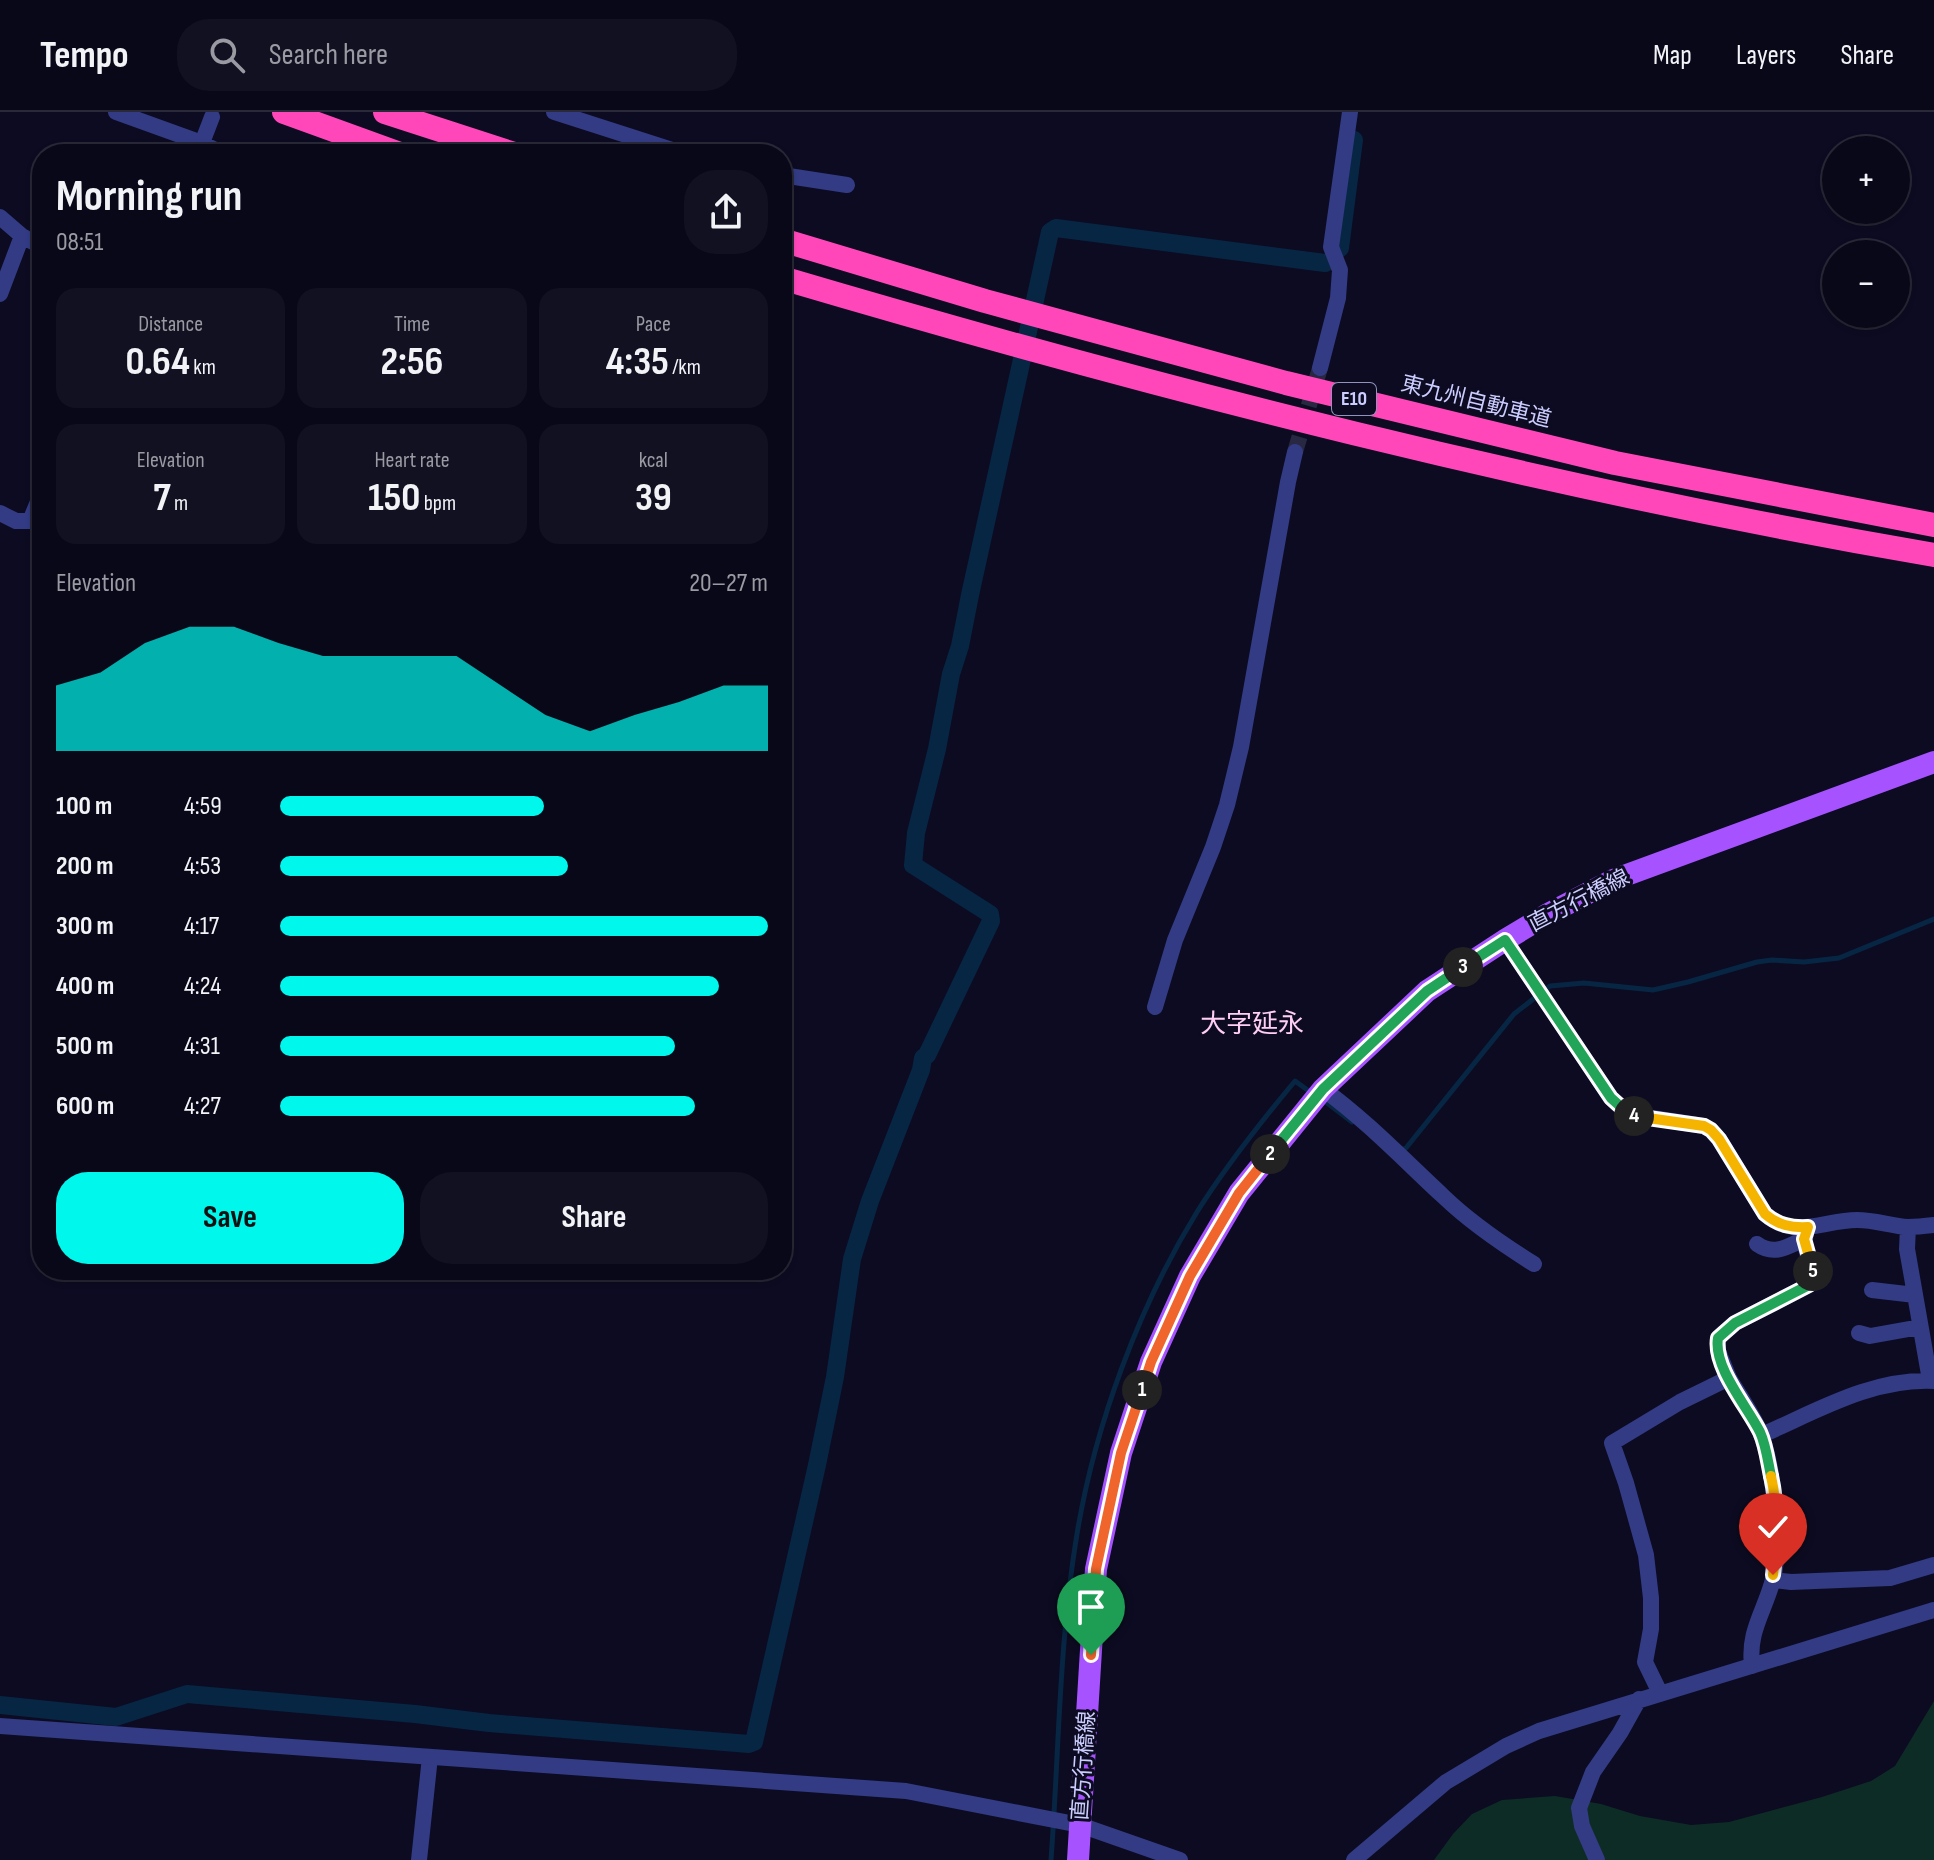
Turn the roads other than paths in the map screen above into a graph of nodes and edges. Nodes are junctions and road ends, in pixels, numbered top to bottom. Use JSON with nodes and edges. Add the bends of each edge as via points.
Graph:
{"nodes":[{"id":1,"x":116,"y":112,"type":"edge"},
{"id":2,"x":284,"y":112,"type":"edge"},
{"id":3,"x":385,"y":112,"type":"edge"},
{"id":4,"x":554,"y":112,"type":"edge"},
{"id":5,"x":1350,"y":112,"type":"edge"},
{"id":6,"x":212,"y":117,"type":"dead end"},
{"id":7,"x":202,"y":143,"type":"joint"},
{"id":8,"x":372,"y":144,"type":"edge"},
{"id":9,"x":483,"y":144,"type":"edge"},
{"id":10,"x":654,"y":144,"type":"edge"},
{"id":11,"x":792,"y":177,"type":"edge"},
{"id":12,"x":847,"y":185,"type":"dead end"},
{"id":13,"x":0,"y":217,"type":"edge"},
{"id":14,"x":22,"y":236,"type":"junction"},
{"id":15,"x":32,"y":242,"type":"edge"},
{"id":16,"x":792,"y":243,"type":"edge"},
{"id":17,"x":792,"y":281,"type":"edge"},
{"id":18,"x":0,"y":294,"type":"edge"},
{"id":19,"x":1320,"y":368,"type":"tunnel mouth"},
{"id":20,"x":1295,"y":452,"type":"tunnel mouth"},
{"id":21,"x":0,"y":513,"type":"edge"},
{"id":22,"x":32,"y":516,"type":"edge"},
{"id":23,"x":1934,"y":525,"type":"edge"},
{"id":24,"x":1934,"y":555,"type":"edge"},
{"id":25,"x":1934,"y":762,"type":"edge"},
{"id":26,"x":1505,"y":940,"type":"junction"},
{"id":27,"x":1155,"y":1007,"type":"dead end"},
{"id":28,"x":1323,"y":1089,"type":"junction"},
{"id":29,"x":1934,"y":1225,"type":"edge"},
{"id":30,"x":1908,"y":1227,"type":"junction"},
{"id":31,"x":1806,"y":1233,"type":"junction"},
{"id":32,"x":1757,"y":1244,"type":"dead end"},
{"id":33,"x":1534,"y":1264,"type":"dead end"},
{"id":34,"x":1872,"y":1290,"type":"dead end"},
{"id":35,"x":1915,"y":1295,"type":"junction"},
{"id":36,"x":1920,"y":1327,"type":"junction"},
{"id":37,"x":1859,"y":1333,"type":"dead end"},
{"id":38,"x":1729,"y":1378,"type":"junction"},
{"id":39,"x":1932,"y":1380,"type":"edge"},
{"id":40,"x":1762,"y":1435,"type":"junction"},
{"id":41,"x":1934,"y":1565,"type":"edge"},
{"id":42,"x":1773,"y":1580,"type":"junction"},
{"id":43,"x":1934,"y":1610,"type":"edge"},
{"id":44,"x":1752,"y":1666,"type":"junction"},
{"id":45,"x":1660,"y":1693,"type":"junction"},
{"id":46,"x":1639,"y":1699,"type":"junction"},
{"id":47,"x":0,"y":1726,"type":"edge"},
{"id":48,"x":430,"y":1757,"type":"junction"},
{"id":49,"x":1080,"y":1825,"type":"junction"},
{"id":50,"x":419,"y":1860,"type":"edge"},
{"id":51,"x":1078,"y":1860,"type":"edge"},
{"id":52,"x":1180,"y":1860,"type":"edge"},
{"id":53,"x":1354,"y":1860,"type":"edge"},
{"id":54,"x":1597,"y":1860,"type":"edge"}],
"edges":[{"from":1,"to":7,"type":"street"},
{"from":2,"to":8,"type":"highway"},
{"from":3,"to":9,"type":"highway"},
{"from":4,"to":10,"type":"street"},
{"from":5,"to":19,"type":"street","via":[[1332,231],[1331,247],[1340,270],[1338,298]]},
{"from":6,"to":7,"type":"street"},
{"from":11,"to":12,"type":"street"},
{"from":13,"to":14,"type":"street"},
{"from":14,"to":15,"type":"street"},
{"from":14,"to":18,"type":"street"},
{"from":16,"to":23,"type":"highway","name":"東九州自動車道","number":"E10","via":[[1286,383],[1615,463]]},
{"from":17,"to":24,"type":"highway","number":"E10","via":[[976,336],[1590,489]]},
{"from":20,"to":27,"type":"street","via":[[1227,805]]},
{"from":21,"to":22,"type":"street","via":[[16,521],[30,521]]},
{"from":25,"to":26,"type":"main road","name":"直方行橋線","via":[[1613,880]]},
{"from":26,"to":28,"type":"main road","name":"直方行橋線","via":[[1427,991]]},
{"from":26,"to":31,"type":"street","via":[[1611,1098],[1633,1115],[1711,1130],[1765,1214]]},
{"from":28,"to":33,"type":"street","via":[[1445,1199]]},
{"from":28,"to":49,"type":"main road","name":"直方行橋線","via":[[1239,1193],[1204,1252],[1151,1362],[1136,1407],[1096,1569]]},
{"from":29,"to":30,"type":"street"},
{"from":30,"to":31,"type":"street","via":[[1853,1220]]},
{"from":30,"to":35,"type":"street"},
{"from":31,"to":32,"type":"street","via":[[1775,1251]]},
{"from":31,"to":38,"type":"street","via":[[1813,1268],[1809,1285],[1735,1323],[1718,1338]]},
{"from":34,"to":35,"type":"street"},
{"from":35,"to":36,"type":"street"},
{"from":36,"to":37,"type":"street","via":[[1870,1336]]},
{"from":36,"to":39,"type":"street"},
{"from":38,"to":40,"type":"street"},
{"from":38,"to":45,"type":"street","via":[[1612,1443],[1646,1555],[1651,1629],[1645,1662]]},
{"from":39,"to":40,"type":"street","via":[[1858,1392]]},
{"from":40,"to":42,"type":"street","via":[[1774,1493]]},
{"from":41,"to":42,"type":"street","via":[[1890,1578]]},
{"from":42,"to":44,"type":"street","via":[[1753,1634]]},
{"from":43,"to":44,"type":"street"},
{"from":44,"to":45,"type":"street"},
{"from":45,"to":46,"type":"street"},
{"from":46,"to":53,"type":"street","via":[[1506,1746],[1446,1782]]},
{"from":46,"to":54,"type":"street","via":[[1593,1772],[1579,1808]]},
{"from":47,"to":48,"type":"street"},
{"from":48,"to":49,"type":"street","via":[[906,1791]]},
{"from":48,"to":50,"type":"street"},
{"from":49,"to":51,"type":"main road","name":"直方行橋線"},
{"from":49,"to":52,"type":"street"}]}
